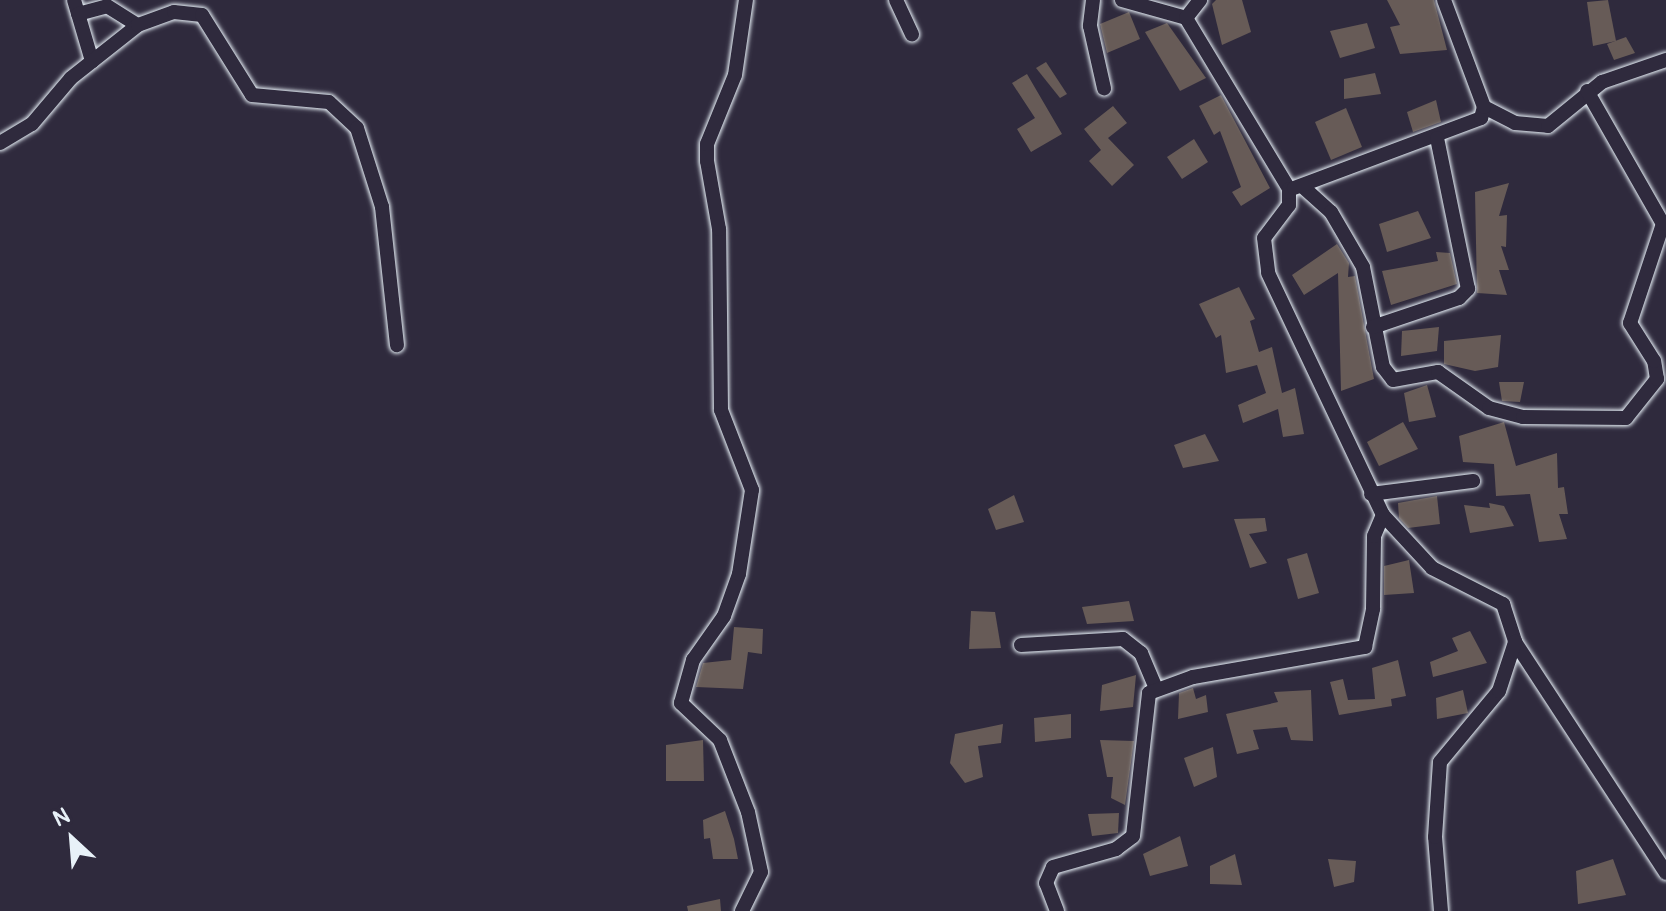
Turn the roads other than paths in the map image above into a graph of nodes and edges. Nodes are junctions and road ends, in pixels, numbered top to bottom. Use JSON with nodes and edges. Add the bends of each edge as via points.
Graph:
{"nodes":[{"id":1,"x":746,"y":0,"type":"edge"},
{"id":2,"x":896,"y":0,"type":"edge"},
{"id":3,"x":1093,"y":0,"type":"edge"},
{"id":4,"x":1122,"y":0,"type":"edge"},
{"id":5,"x":1200,"y":0,"type":"edge"},
{"id":6,"x":1444,"y":0,"type":"edge"},
{"id":7,"x":76,"y":7,"type":"edge"},
{"id":8,"x":1186,"y":18,"type":"junction"},
{"id":9,"x":138,"y":25,"type":"junction"},
{"id":10,"x":912,"y":35,"type":"dead end"},
{"id":11,"x":1666,"y":60,"type":"edge"},
{"id":12,"x":92,"y":61,"type":"junction"},
{"id":13,"x":1104,"y":88,"type":"dead end"},
{"id":14,"x":1587,"y":91,"type":"junction"},
{"id":15,"x":1484,"y":107,"type":"junction"},
{"id":16,"x":1437,"y":138,"type":"junction"},
{"id":17,"x":0,"y":143,"type":"edge"},
{"id":18,"x":1296,"y":187,"type":"junction"},
{"id":19,"x":1373,"y":327,"type":"junction"},
{"id":20,"x":397,"y":345,"type":"dead end"},
{"id":21,"x":1473,"y":481,"type":"dead end"},
{"id":22,"x":1371,"y":494,"type":"junction"},
{"id":23,"x":1383,"y":515,"type":"junction"},
{"id":24,"x":1515,"y":642,"type":"junction"},
{"id":25,"x":1021,"y":645,"type":"dead end"},
{"id":26,"x":1156,"y":689,"type":"junction"},
{"id":27,"x":1666,"y":871,"type":"edge"},
{"id":28,"x":742,"y":911,"type":"edge"},
{"id":29,"x":1057,"y":911,"type":"edge"},
{"id":30,"x":1441,"y":911,"type":"edge"}],
"edges":[{"from":1,"to":28,"type":"street","via":[[735,75],[707,144],[707,161],[719,229],[721,410],[752,490],[739,574],[724,616],[693,660],[681,703],[720,740],[748,812],[761,872]]},
{"from":2,"to":10,"type":"street"},
{"from":3,"to":13,"type":"street","via":[[1090,26]]},
{"from":4,"to":8,"type":"street"},
{"from":5,"to":8,"type":"street"},
{"from":6,"to":15,"type":"street"},
{"from":7,"to":9,"type":"street","via":[[107,6]]},
{"from":7,"to":12,"type":"street"},
{"from":8,"to":18,"type":"street"},
{"from":9,"to":12,"type":"street"},
{"from":9,"to":20,"type":"street","via":[[174,12],[202,15],[252,95],[329,102],[357,128],[382,207]]},
{"from":11,"to":14,"type":"street"},
{"from":12,"to":17,"type":"street","via":[[32,124]]},
{"from":14,"to":15,"type":"street","via":[[1548,126],[1515,123]]},
{"from":14,"to":19,"type":"street","via":[[1663,224],[1630,323],[1654,361],[1657,379],[1631,416],[1523,417],[1489,408],[1438,372],[1393,380]]},
{"from":15,"to":16,"type":"street","via":[[1477,123]]},
{"from":16,"to":18,"type":"street"},
{"from":16,"to":19,"type":"street","via":[[1468,289],[1459,298]]},
{"from":18,"to":19,"type":"street","via":[[1331,212],[1363,267]]},
{"from":18,"to":22,"type":"street","via":[[1264,238],[1268,273]]},
{"from":21,"to":22,"type":"street"},
{"from":22,"to":23,"type":"street"},
{"from":23,"to":24,"type":"street","via":[[1432,568],[1503,604]]},
{"from":23,"to":26,"type":"street","via":[[1374,536],[1373,609],[1365,647]]},
{"from":24,"to":27,"type":"street"},
{"from":24,"to":30,"type":"street","via":[[1499,691],[1440,762],[1435,837]]},
{"from":25,"to":26,"type":"street","via":[[1123,639],[1141,653]]},
{"from":26,"to":29,"type":"street","via":[[1143,710],[1133,836],[1116,849],[1053,867],[1046,883]]}]}
